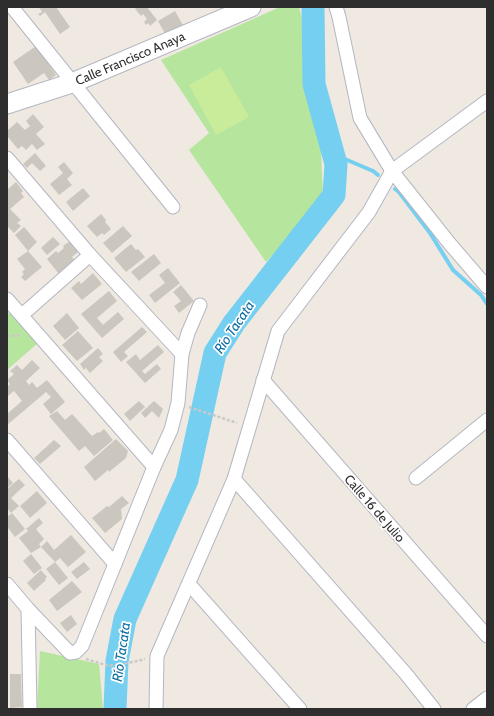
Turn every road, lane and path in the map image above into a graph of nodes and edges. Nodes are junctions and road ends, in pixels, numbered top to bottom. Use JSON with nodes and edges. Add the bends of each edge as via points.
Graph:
{"nodes":[{"id":1,"x":12,"y":7,"type":"edge"},
{"id":2,"x":336,"y":7,"type":"edge"},
{"id":3,"x":243,"y":9,"type":"edge"},
{"id":4,"x":72,"y":83,"type":"junction"},
{"id":5,"x":487,"y":101,"type":"edge"},
{"id":6,"x":7,"y":104,"type":"edge"},
{"id":7,"x":7,"y":158,"type":"edge"},
{"id":8,"x":392,"y":171,"type":"junction"},
{"id":9,"x":173,"y":208,"type":"dead end"},
{"id":10,"x":90,"y":255,"type":"junction"},
{"id":11,"x":487,"y":287,"type":"edge"},
{"id":12,"x":7,"y":299,"type":"edge"},
{"id":13,"x":200,"y":305,"type":"dead end"},
{"id":14,"x":22,"y":316,"type":"junction"},
{"id":15,"x":182,"y":354,"type":"junction"},
{"id":16,"x":263,"y":380,"type":"junction"},
{"id":17,"x":194,"y":409,"type":"dead end"},
{"id":18,"x":487,"y":420,"type":"edge"},
{"id":19,"x":249,"y":427,"type":"junction"},
{"id":20,"x":7,"y":440,"type":"edge"},
{"id":21,"x":154,"y":467,"type":"junction"},
{"id":22,"x":416,"y":478,"type":"dead end"},
{"id":23,"x":234,"y":479,"type":"junction"},
{"id":24,"x":115,"y":564,"type":"junction"},
{"id":25,"x":7,"y":584,"type":"edge"},
{"id":26,"x":189,"y":584,"type":"junction"},
{"id":27,"x":28,"y":609,"type":"junction"},
{"id":28,"x":487,"y":636,"type":"edge"},
{"id":29,"x":76,"y":652,"type":"junction"},
{"id":30,"x":133,"y":662,"type":"dead end"},
{"id":31,"x":487,"y":698,"type":"edge"},
{"id":32,"x":30,"y":709,"type":"edge"},
{"id":33,"x":156,"y":709,"type":"edge"},
{"id":34,"x":300,"y":709,"type":"edge"},
{"id":35,"x":434,"y":709,"type":"edge"},
{"id":36,"x":473,"y":709,"type":"edge"}],
"edges":[{"from":1,"to":4,"type":"street"},
{"from":2,"to":8,"type":"street","via":[[360,118]]},
{"from":3,"to":4,"type":"main road","name":"Calle Francisco Anaya"},
{"from":4,"to":6,"type":"main road","name":"Calle Francisco Anaya"},
{"from":4,"to":9,"type":"street"},
{"from":5,"to":8,"type":"street"},
{"from":7,"to":10,"type":"street"},
{"from":8,"to":11,"type":"street"},
{"from":8,"to":16,"type":"street","via":[[369,212],[278,331]]},
{"from":10,"to":14,"type":"street"},
{"from":10,"to":15,"type":"street"},
{"from":12,"to":14,"type":"street"},
{"from":13,"to":15,"type":"street"},
{"from":14,"to":21,"type":"street"},
{"from":15,"to":21,"type":"street","via":[[178,403],[171,430]]},
{"from":16,"to":19,"type":"street"},
{"from":16,"to":28,"type":"street","name":"Calle 16 de Julio"},
{"from":17,"to":19,"type":"path"},
{"from":18,"to":22,"type":"street"},
{"from":19,"to":23,"type":"street"},
{"from":20,"to":24,"type":"street"},
{"from":21,"to":24,"type":"street"},
{"from":23,"to":26,"type":"street"},
{"from":23,"to":35,"type":"street"},
{"from":24,"to":29,"type":"street","via":[[82,646]]},
{"from":25,"to":27,"type":"street"},
{"from":26,"to":33,"type":"street","via":[[157,656]]},
{"from":26,"to":34,"type":"street"},
{"from":27,"to":29,"type":"street","via":[[70,653]]},
{"from":27,"to":32,"type":"street"},
{"from":29,"to":30,"type":"path","via":[[87,660],[109,666]]},
{"from":31,"to":36,"type":"street"}]}
